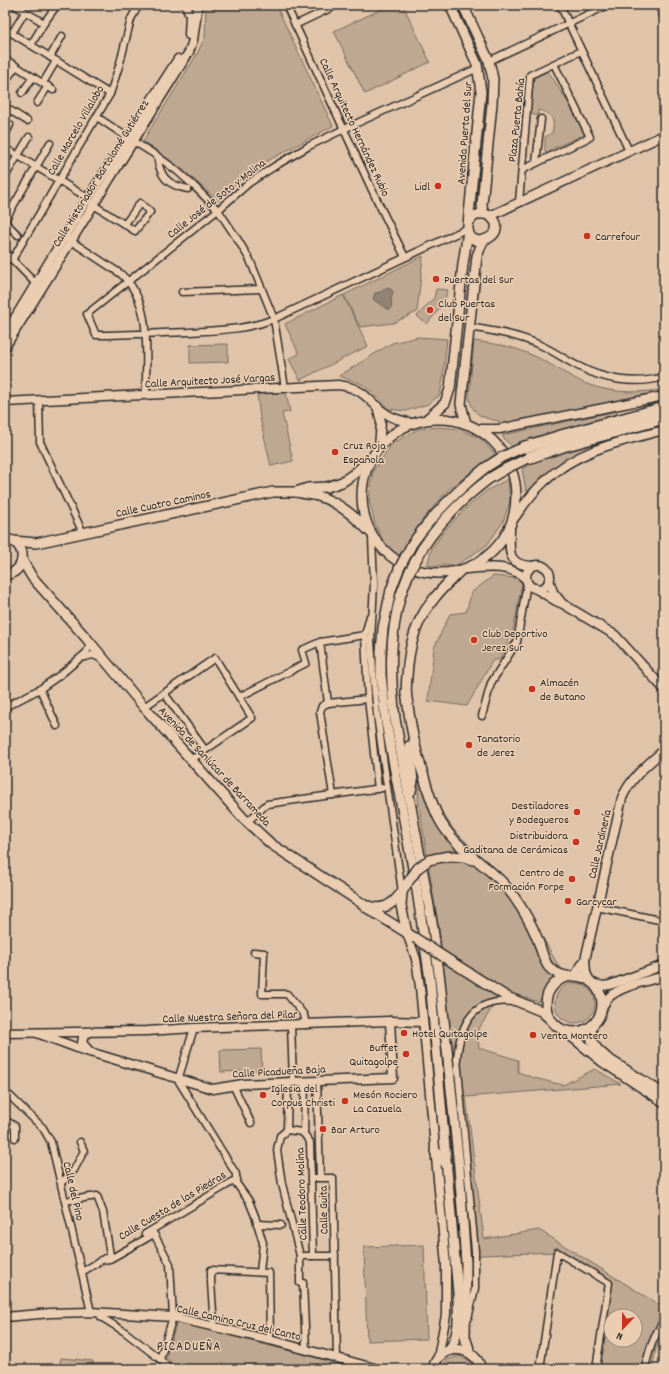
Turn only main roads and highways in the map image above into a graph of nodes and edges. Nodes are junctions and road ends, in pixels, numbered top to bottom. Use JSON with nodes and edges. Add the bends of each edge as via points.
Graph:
{"nodes":[{"id":1,"x":450,"y":5,"type":"edge"},
{"id":2,"x":463,"y":5,"type":"edge"},
{"id":3,"x":487,"y":215,"type":"junction"},
{"id":4,"x":469,"y":227,"type":"junction"},
{"id":5,"x":483,"y":241,"type":"junction"},
{"id":6,"x":664,"y":408,"type":"edge"},
{"id":7,"x":664,"y":418,"type":"edge"},
{"id":8,"x":427,"y":419,"type":"junction"},
{"id":9,"x":466,"y":424,"type":"junction"},
{"id":10,"x":522,"y":448,"type":"joint"},
{"id":11,"x":528,"y":458,"type":"joint"},
{"id":12,"x":371,"y":459,"type":"junction"},
{"id":13,"x":296,"y":492,"type":"junction"},
{"id":14,"x":370,"y":535,"type":"junction"},
{"id":15,"x":8,"y":538,"type":"edge"},
{"id":16,"x":36,"y":543,"type":"junction"},
{"id":17,"x":22,"y":557,"type":"junction"},
{"id":18,"x":464,"y":570,"type":"junction"},
{"id":19,"x":5,"y":575,"type":"edge"},
{"id":20,"x":406,"y":690,"type":"junction"},
{"id":21,"x":410,"y":798,"type":"junction"},
{"id":22,"x":480,"y":863,"type":"junction"},
{"id":23,"x":402,"y":892,"type":"junction"},
{"id":24,"x":363,"y":904,"type":"junction"},
{"id":25,"x":411,"y":936,"type":"junction"},
{"id":26,"x":571,"y":976,"type":"junction"},
{"id":27,"x":551,"y":1019,"type":"junction"},
{"id":28,"x":592,"y":1026,"type":"junction"},
{"id":29,"x":564,"y":1030,"type":"junction"},
{"id":30,"x":664,"y":1094,"type":"edge"},
{"id":31,"x":664,"y":1102,"type":"edge"},
{"id":32,"x":436,"y":1151,"type":"road end"},
{"id":33,"x":447,"y":1165,"type":"junction"},
{"id":34,"x":449,"y":1350,"type":"junction"},
{"id":35,"x":470,"y":1352,"type":"junction"},
{"id":36,"x":434,"y":1365,"type":"edge"},
{"id":37,"x":481,"y":1369,"type":"edge"}],
"edges":[{"from":1,"to":4,"type":"main road","name":"Avenida Puerta del Sur","via":[[478,64],[481,92]]},
{"from":2,"to":3,"type":"main road","name":"Avenida Puerta del Sur","via":[[489,61],[493,78],[482,204]]},
{"from":3,"to":4,"type":"main road","via":[[475,215]]},
{"from":3,"to":5,"type":"main road","name":"Avenida Puerta del Sur","via":[[494,220],[495,231],[490,238]]},
{"from":4,"to":5,"type":"main road","via":[[472,237]]},
{"from":4,"to":8,"type":"main road","name":"Avenida Puerta del Sur","via":[[450,389],[445,404]]},
{"from":5,"to":9,"type":"main road","name":"Avenida Puerta del Sur","via":[[477,256],[461,404]]},
{"from":6,"to":10,"type":"highway"},
{"from":7,"to":11,"type":"highway"},
{"from":8,"to":9,"type":"main road","via":[[453,420]]},
{"from":8,"to":12,"type":"main road","via":[[411,423],[396,431],[379,447]]},
{"from":9,"to":18,"type":"main road","via":[[477,428],[501,450],[515,479],[517,493],[511,524],[500,545],[485,558]]},
{"from":10,"to":33,"type":"main road","bridge":true,"via":[[502,457],[462,486],[423,528],[399,569],[391,590],[383,628],[381,675],[386,722],[423,930]]},
{"from":11,"to":21,"type":"main road","bridge":true,"via":[[490,478],[454,508],[422,548],[401,594],[393,629],[391,674],[395,719]]},
{"from":12,"to":13,"type":"main road","name":"Calle Cuatro Caminos","via":[[342,482]]},
{"from":12,"to":14,"type":"main road","via":[[363,481],[362,505]]},
{"from":13,"to":14,"type":"main road","name":"Calle Cuatro Caminos","via":[[330,500],[349,512]]},
{"from":13,"to":16,"type":"main road","name":"Calle Cuatro Caminos","via":[[273,492]]},
{"from":14,"to":18,"type":"main road","name":"Calle Cuatro Caminos","via":[[390,556],[418,570],[434,573]]},
{"from":15,"to":16,"type":"main road","name":"Calle Cuatro Caminos"},
{"from":15,"to":17,"type":"main road","name":"Avenida de Sanlúcar de Barrameda","via":[[20,548]]},
{"from":16,"to":17,"type":"main road","name":"Calle Cuatro Caminos"},
{"from":17,"to":19,"type":"main road","name":"Calle Cuatro Caminos","via":[[19,567]]},
{"from":17,"to":24,"type":"main road","name":"Avenida de Sanlúcar de Barrameda","via":[[32,577],[247,822],[271,844]]},
{"from":18,"to":20,"type":"main road","via":[[432,600],[422,616],[408,655]]},
{"from":20,"to":21,"type":"main road","via":[[405,710],[413,781]]},
{"from":20,"to":22,"type":"main road","via":[[416,754],[429,796],[439,819],[453,838]]},
{"from":21,"to":35,"type":"main road","via":[[433,928],[447,1047],[466,1263],[465,1337]]},
{"from":22,"to":23,"type":"main road","bridge":true,"via":[[452,855],[430,860],[412,874]]},
{"from":22,"to":26,"type":"main road","via":[[500,880],[526,913],[549,969],[558,974]]},
{"from":23,"to":24,"type":"main road","via":[[384,908],[373,908]]},
{"from":23,"to":25,"type":"main road","via":[[401,906]]},
{"from":24,"to":25,"type":"main road","name":"Avenida de Sanlúcar de Barrameda"},
{"from":25,"to":27,"type":"main road","name":"Avenida de Sanlúcar de Barrameda","bridge":true,"via":[[498,992],[541,1010]]},
{"from":26,"to":27,"type":"main road","via":[[559,979],[549,990],[546,1005]]},
{"from":26,"to":28,"type":"main road","via":[[592,982],[602,996],[602,1009]]},
{"from":27,"to":29,"type":"main road","via":[[556,1026]]},
{"from":28,"to":29,"type":"main road","via":[[579,1032]]},
{"from":28,"to":30,"type":"main road","via":[[592,1041],[597,1049]]},
{"from":29,"to":31,"type":"main road","via":[[603,1062]]},
{"from":32,"to":33,"type":"main road"},
{"from":33,"to":34,"type":"main road","via":[[458,1293],[457,1333]]},
{"from":34,"to":35,"type":"main road"},
{"from":34,"to":36,"type":"main road"},
{"from":35,"to":37,"type":"main road"}]}
